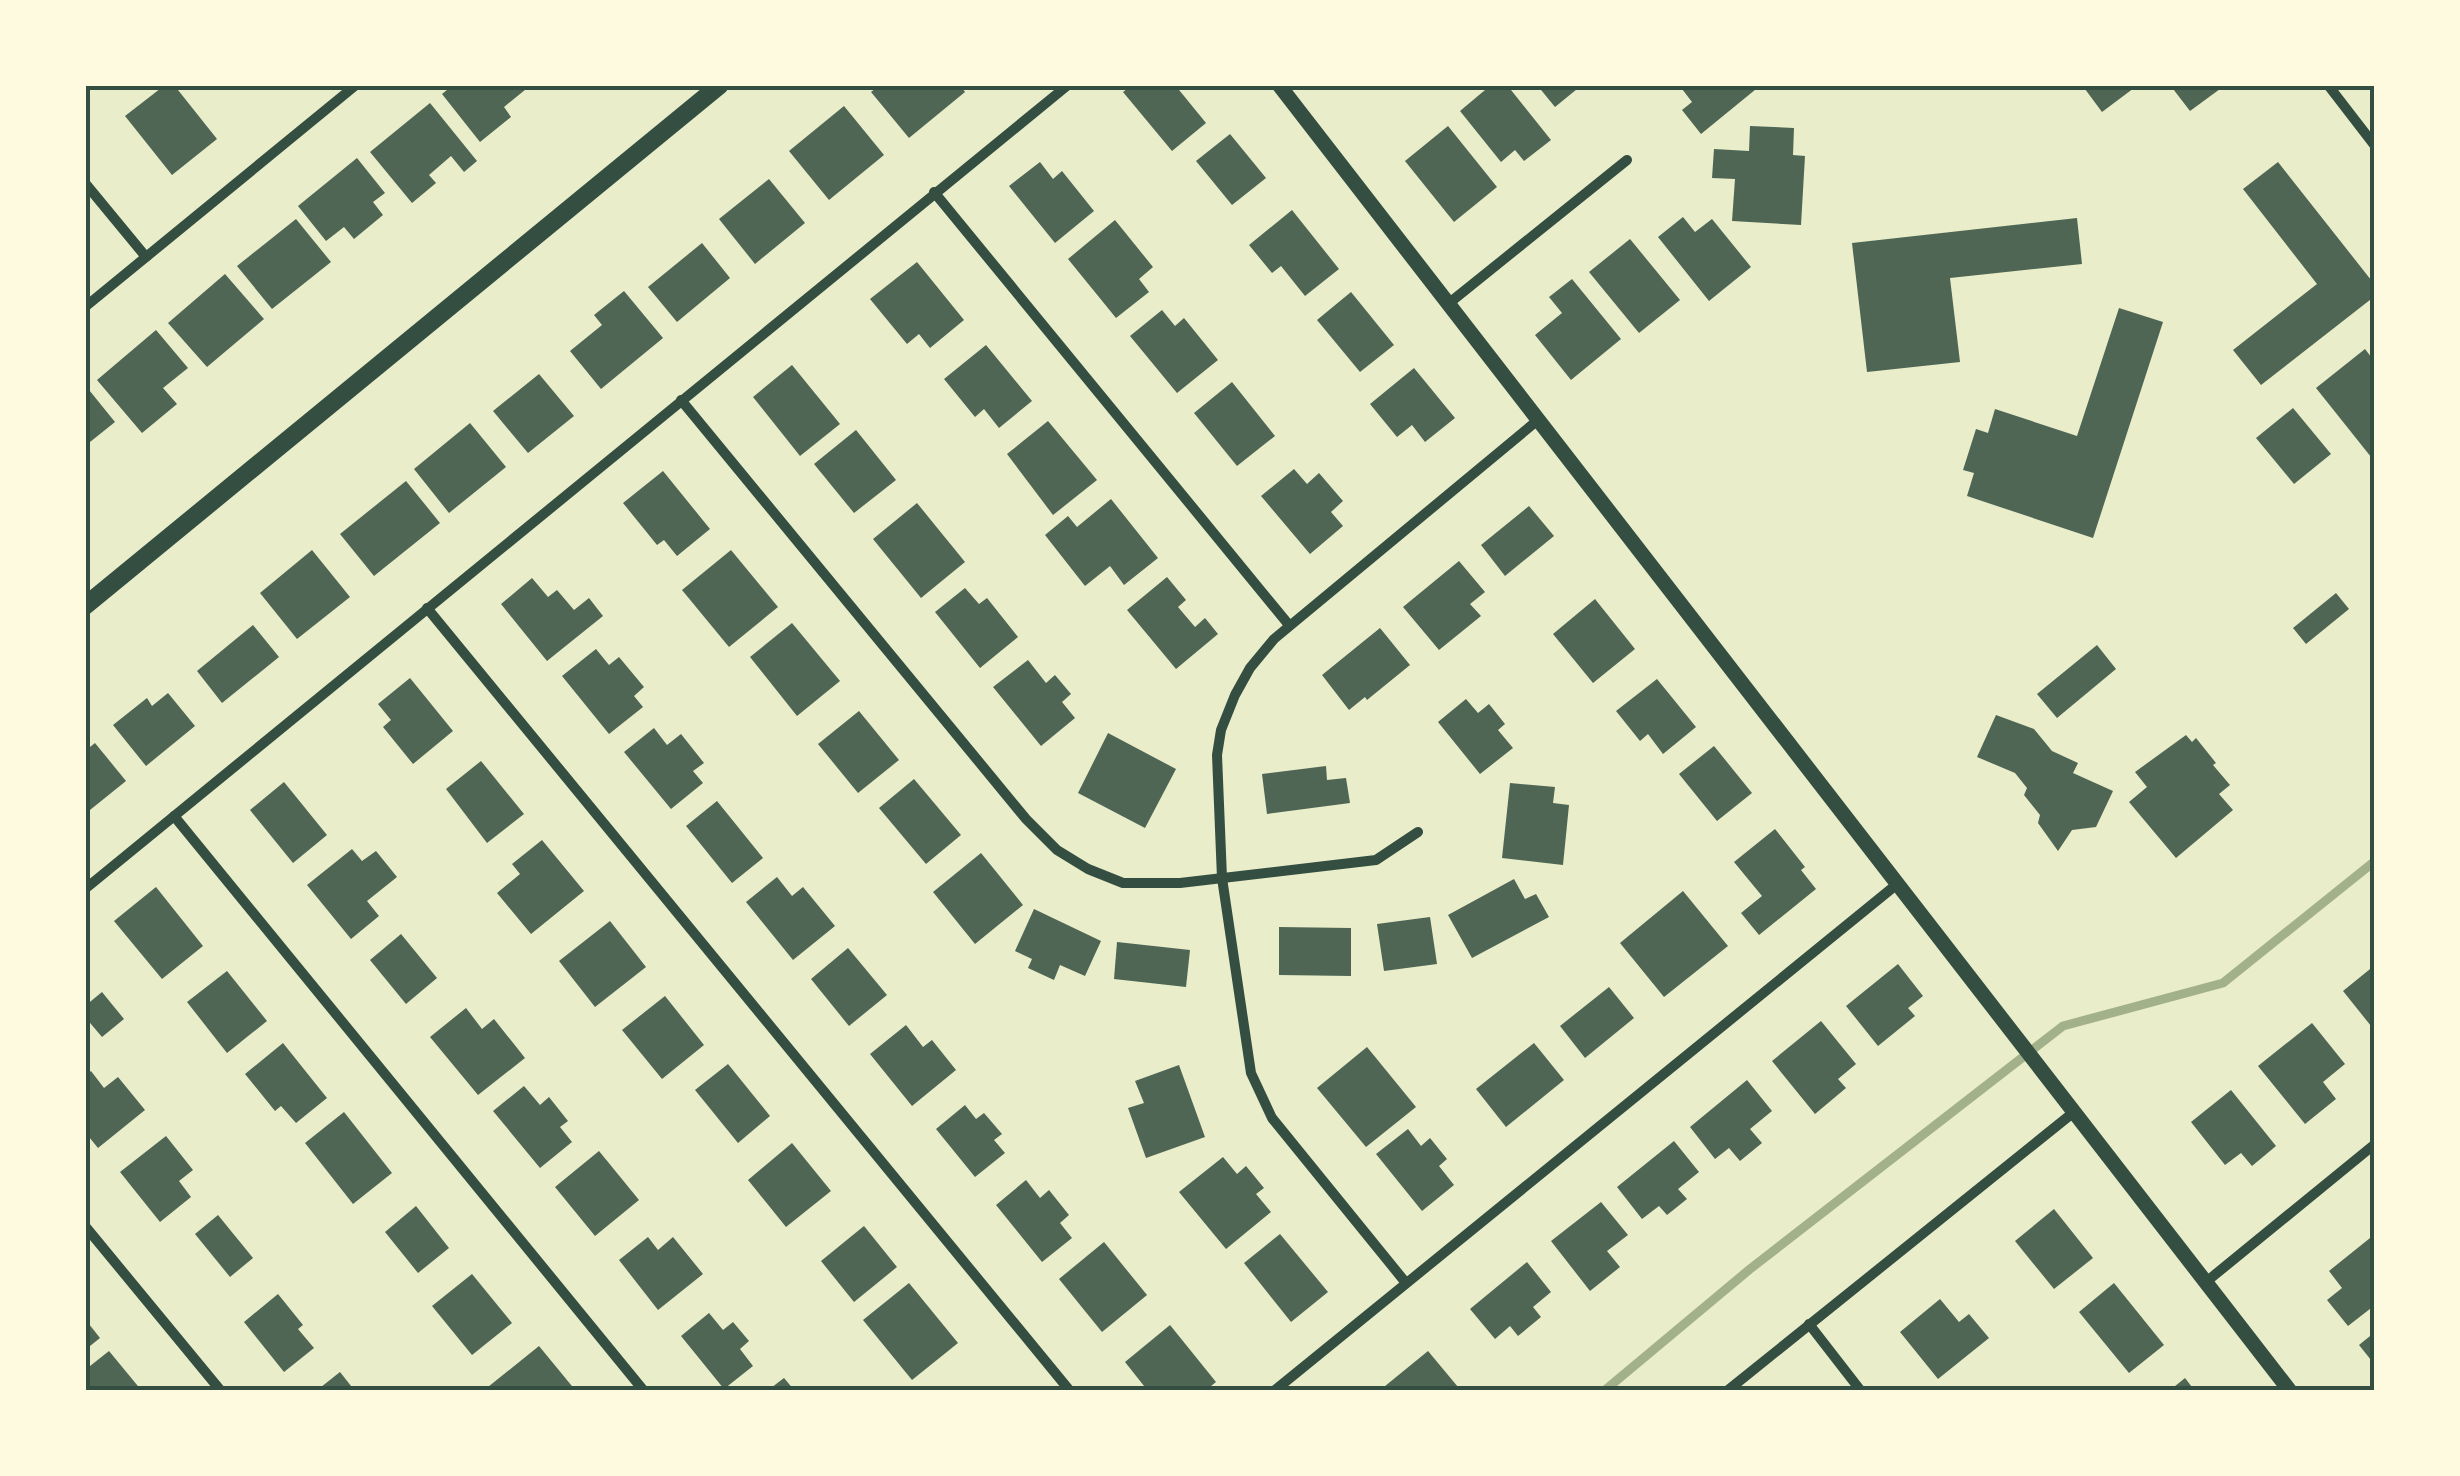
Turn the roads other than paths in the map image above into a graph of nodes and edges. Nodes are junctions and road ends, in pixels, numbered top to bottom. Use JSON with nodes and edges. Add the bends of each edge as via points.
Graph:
{"nodes":[{"id":1,"x":356,"y":85,"type":"edge"},
{"id":2,"x":720,"y":85,"type":"edge"},
{"id":3,"x":1068,"y":85,"type":"edge"},
{"id":4,"x":1279,"y":85,"type":"edge"},
{"id":5,"x":2328,"y":85,"type":"edge"},
{"id":6,"x":2375,"y":146,"type":"edge"},
{"id":7,"x":1627,"y":160,"type":"dead end"},
{"id":8,"x":85,"y":183,"type":"edge"},
{"id":9,"x":934,"y":192,"type":"junction"},
{"id":10,"x":146,"y":257,"type":"junction"},
{"id":11,"x":1448,"y":304,"type":"junction"},
{"id":12,"x":85,"y":307,"type":"edge"},
{"id":13,"x":681,"y":400,"type":"junction"},
{"id":14,"x":1538,"y":420,"type":"junction"},
{"id":15,"x":85,"y":606,"type":"edge"},
{"id":16,"x":427,"y":608,"type":"junction"},
{"id":17,"x":1289,"y":625,"type":"junction"},
{"id":18,"x":174,"y":816,"type":"junction"},
{"id":19,"x":1418,"y":832,"type":"dead end"},
{"id":20,"x":1222,"y":878,"type":"junction"},
{"id":21,"x":1896,"y":884,"type":"junction"},
{"id":22,"x":85,"y":889,"type":"edge"},
{"id":23,"x":2074,"y":1112,"type":"junction"},
{"id":24,"x":2375,"y":1144,"type":"edge"},
{"id":25,"x":85,"y":1226,"type":"edge"},
{"id":26,"x":2206,"y":1282,"type":"junction"},
{"id":27,"x":1406,"y":1283,"type":"junction"},
{"id":28,"x":1809,"y":1324,"type":"junction"},
{"id":29,"x":221,"y":1391,"type":"edge"},
{"id":30,"x":644,"y":1391,"type":"edge"},
{"id":31,"x":1070,"y":1391,"type":"edge"},
{"id":32,"x":1274,"y":1391,"type":"edge"},
{"id":33,"x":1727,"y":1391,"type":"edge"},
{"id":34,"x":1861,"y":1391,"type":"edge"},
{"id":35,"x":2290,"y":1391,"type":"edge"}],
"edges":[{"from":1,"to":10,"type":"street"},
{"from":2,"to":15,"type":"main road"},
{"from":3,"to":9,"type":"street"},
{"from":4,"to":11,"type":"street"},
{"from":5,"to":6,"type":"street"},
{"from":7,"to":11,"type":"street"},
{"from":8,"to":10,"type":"street"},
{"from":9,"to":13,"type":"street"},
{"from":9,"to":17,"type":"street"},
{"from":10,"to":12,"type":"street"},
{"from":11,"to":14,"type":"street"},
{"from":13,"to":16,"type":"street"},
{"from":13,"to":20,"type":"street","via":[[1057,850],[1123,883]]},
{"from":14,"to":17,"type":"street"},
{"from":14,"to":21,"type":"street"},
{"from":16,"to":18,"type":"street"},
{"from":16,"to":31,"type":"street"},
{"from":17,"to":20,"type":"street","via":[[1250,668],[1221,730]]},
{"from":18,"to":22,"type":"street"},
{"from":18,"to":30,"type":"street"},
{"from":19,"to":20,"type":"street","via":[[1376,860]]},
{"from":20,"to":27,"type":"street","via":[[1243,1032],[1260,1098]]},
{"from":21,"to":23,"type":"street"},
{"from":21,"to":27,"type":"street"},
{"from":23,"to":26,"type":"street"},
{"from":23,"to":28,"type":"street"},
{"from":24,"to":26,"type":"street"},
{"from":25,"to":29,"type":"street"},
{"from":26,"to":35,"type":"street"},
{"from":27,"to":32,"type":"street"},
{"from":28,"to":33,"type":"street"},
{"from":28,"to":34,"type":"street"}]}
